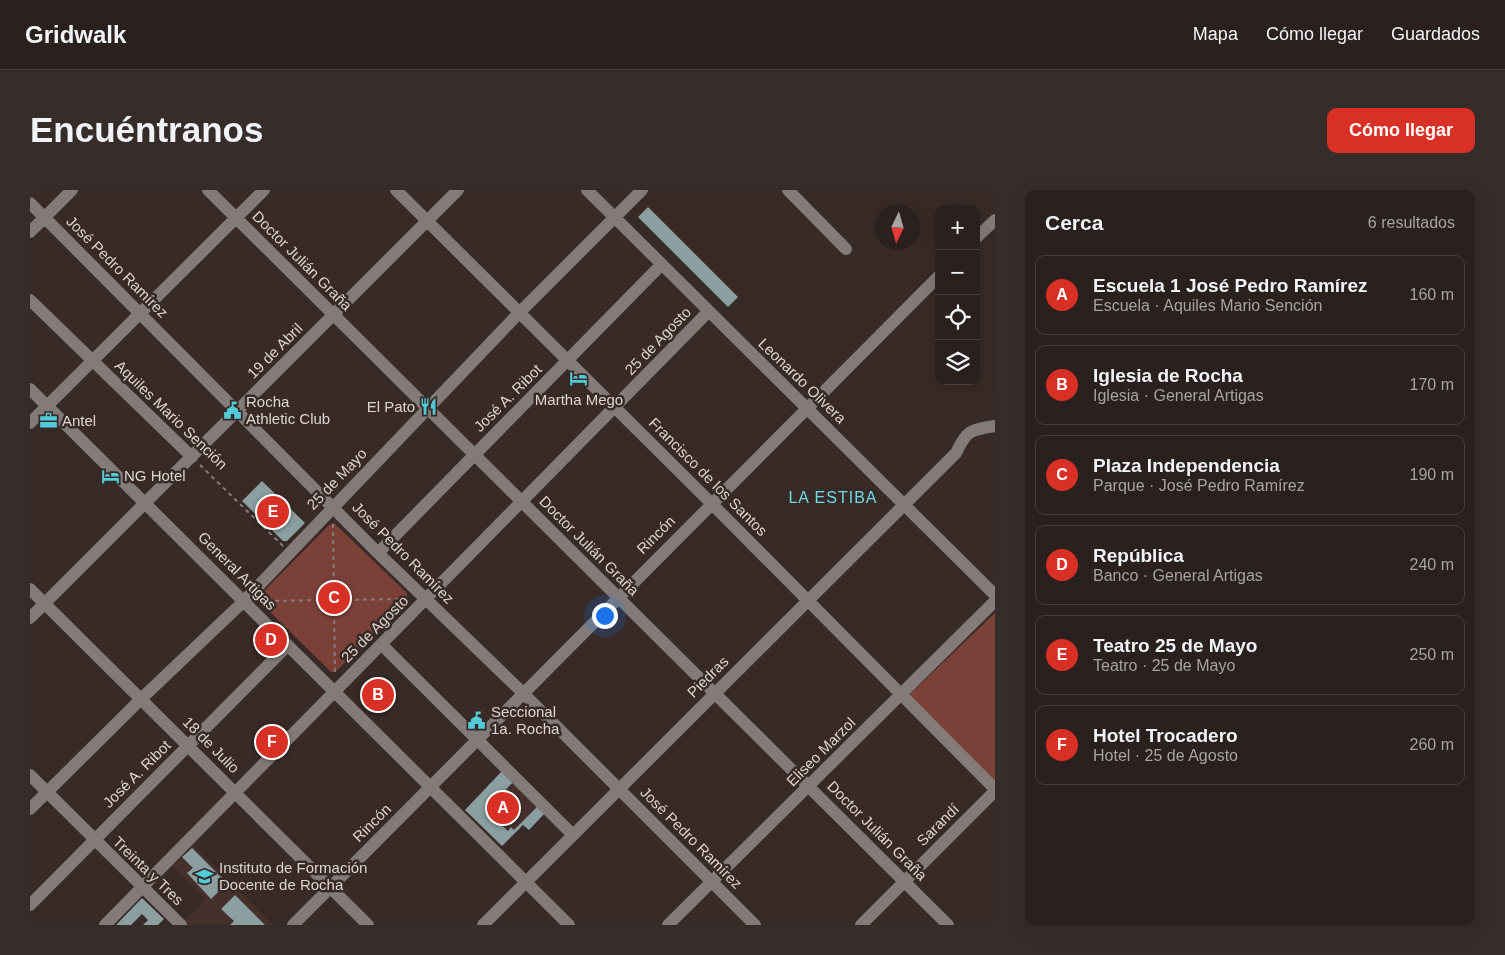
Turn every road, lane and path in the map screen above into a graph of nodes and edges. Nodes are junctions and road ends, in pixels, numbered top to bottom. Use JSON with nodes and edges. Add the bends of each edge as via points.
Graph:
{"nodes":[{"id":1,"x":72,"y":190,"type":"edge"},
{"id":2,"x":208,"y":190,"type":"edge"},
{"id":3,"x":264,"y":190,"type":"edge"},
{"id":4,"x":396,"y":190,"type":"edge"},
{"id":5,"x":458,"y":190,"type":"edge"},
{"id":6,"x":586,"y":190,"type":"edge"},
{"id":7,"x":642,"y":190,"type":"edge"},
{"id":8,"x":788,"y":190,"type":"edge"},
{"id":9,"x":30,"y":203,"type":"edge"},
{"id":10,"x":45,"y":217,"type":"junction"},
{"id":11,"x":614,"y":217,"type":"junction"},
{"id":12,"x":236,"y":218,"type":"junction"},
{"id":13,"x":427,"y":220,"type":"junction"},
{"id":14,"x":995,"y":220,"type":"edge"},
{"id":15,"x":30,"y":232,"type":"edge"},
{"id":16,"x":980,"y":234,"type":"edge"},
{"id":17,"x":846,"y":249,"type":"dead end"},
{"id":18,"x":661,"y":265,"type":"junction"},
{"id":19,"x":935,"y":280,"type":"edge"},
{"id":20,"x":30,"y":300,"type":"edge"},
{"id":21,"x":520,"y":312,"type":"junction"},
{"id":22,"x":708,"y":312,"type":"junction"},
{"id":23,"x":140,"y":314,"type":"junction"},
{"id":24,"x":334,"y":315,"type":"junction"},
{"id":25,"x":568,"y":360,"type":"junction"},
{"id":26,"x":92,"y":362,"type":"junction"},
{"id":27,"x":30,"y":389,"type":"edge"},
{"id":28,"x":48,"y":406,"type":"junction"},
{"id":29,"x":806,"y":407,"type":"junction"},
{"id":30,"x":616,"y":408,"type":"junction"},
{"id":31,"x":428,"y":409,"type":"junction"},
{"id":32,"x":238,"y":411,"type":"junction"},
{"id":33,"x":30,"y":424,"type":"edge"},
{"id":34,"x":995,"y":426,"type":"edge"},
{"id":35,"x":475,"y":455,"type":"junction"},
{"id":36,"x":192,"y":457,"type":"junction"},
{"id":37,"x":711,"y":502,"type":"junction"},
{"id":38,"x":146,"y":503,"type":"junction"},
{"id":39,"x":522,"y":503,"type":"junction"},
{"id":40,"x":903,"y":505,"type":"junction"},
{"id":41,"x":333,"y":506,"type":"junction"},
{"id":42,"x":290,"y":553,"type":"junction"},
{"id":43,"x":378,"y":553,"type":"junction"},
{"id":44,"x":30,"y":589,"type":"edge"},
{"id":45,"x":995,"y":595,"type":"edge"},
{"id":46,"x":618,"y":597,"type":"junction"},
{"id":47,"x":427,"y":599,"type":"junction"},
{"id":48,"x":334,"y":600,"type":"junction"},
{"id":49,"x":244,"y":601,"type":"junction"},
{"id":50,"x":808,"y":601,"type":"junction"},
{"id":51,"x":995,"y":601,"type":"edge"},
{"id":52,"x":45,"y":604,"type":"junction"},
{"id":53,"x":30,"y":618,"type":"edge"},
{"id":54,"x":288,"y":645,"type":"junction"},
{"id":55,"x":382,"y":645,"type":"junction"},
{"id":56,"x":336,"y":692,"type":"junction"},
{"id":57,"x":523,"y":693,"type":"junction"},
{"id":58,"x":715,"y":693,"type":"junction"},
{"id":59,"x":901,"y":695,"type":"junction"},
{"id":60,"x":141,"y":699,"type":"junction"},
{"id":61,"x":478,"y":740,"type":"junction"},
{"id":62,"x":188,"y":746,"type":"junction"},
{"id":63,"x":30,"y":775,"type":"edge"},
{"id":64,"x":808,"y":786,"type":"junction"},
{"id":65,"x":430,"y":787,"type":"junction"},
{"id":66,"x":619,"y":789,"type":"junction"},
{"id":67,"x":995,"y":790,"type":"edge"},
{"id":68,"x":47,"y":792,"type":"junction"},
{"id":69,"x":235,"y":792,"type":"junction"},
{"id":70,"x":30,"y":809,"type":"edge"},
{"id":71,"x":573,"y":835,"type":"junction"},
{"id":72,"x":94,"y":841,"type":"junction"},
{"id":73,"x":905,"y":881,"type":"junction"},
{"id":74,"x":526,"y":882,"type":"junction"},
{"id":75,"x":712,"y":882,"type":"junction"},
{"id":76,"x":330,"y":887,"type":"junction"},
{"id":77,"x":141,"y":888,"type":"junction"},
{"id":78,"x":30,"y":905,"type":"edge"},
{"id":79,"x":105,"y":925,"type":"edge"},
{"id":80,"x":181,"y":925,"type":"edge"},
{"id":81,"x":293,"y":925,"type":"edge"},
{"id":82,"x":368,"y":925,"type":"edge"},
{"id":83,"x":482,"y":925,"type":"edge"},
{"id":84,"x":569,"y":925,"type":"edge"},
{"id":85,"x":668,"y":925,"type":"edge"},
{"id":86,"x":755,"y":925,"type":"edge"},
{"id":87,"x":862,"y":925,"type":"edge"},
{"id":88,"x":948,"y":925,"type":"edge"}],
"edges":[{"from":1,"to":10,"type":"street"},
{"from":2,"to":12,"type":"street","name":"Doctor Julián Graña"},
{"from":3,"to":12,"type":"street"},
{"from":4,"to":13,"type":"street","name":"Francisco de los Santos"},
{"from":5,"to":13,"type":"street","name":"19 de Abril"},
{"from":6,"to":11,"type":"street","name":"Leonardo Olivera"},
{"from":7,"to":11,"type":"street","name":"25 de Mayo"},
{"from":8,"to":17,"type":"street"},
{"from":9,"to":10,"type":"street","name":"José Pedro Ramírez"},
{"from":10,"to":15,"type":"street"},
{"from":10,"to":23,"type":"street","name":"José Pedro Ramírez"},
{"from":11,"to":18,"type":"street","name":"Leonardo Olivera"},
{"from":11,"to":21,"type":"street","name":"25 de Mayo"},
{"from":12,"to":23,"type":"street"},
{"from":12,"to":24,"type":"street","name":"Doctor Julián Graña"},
{"from":13,"to":21,"type":"street","name":"Francisco de los Santos"},
{"from":13,"to":24,"type":"street","name":"19 de Abril"},
{"from":14,"to":16,"type":"street"},
{"from":18,"to":22,"type":"street","name":"Leonardo Olivera"},
{"from":18,"to":25,"type":"street","name":"José A. Ribot"},
{"from":19,"to":29,"type":"street","name":"Rincón"},
{"from":20,"to":26,"type":"street","name":"Aquiles Mario Sención"},
{"from":21,"to":25,"type":"street","name":"Francisco de los Santos"},
{"from":21,"to":31,"type":"street","name":"25 de Mayo"},
{"from":22,"to":29,"type":"street","name":"Leonardo Olivera"},
{"from":22,"to":30,"type":"street","name":"25 de Agosto"},
{"from":23,"to":26,"type":"street"},
{"from":23,"to":32,"type":"street","name":"José Pedro Ramírez"},
{"from":24,"to":31,"type":"street","name":"Doctor Julián Graña"},
{"from":24,"to":32,"type":"street","name":"19 de Abril"},
{"from":25,"to":30,"type":"street","name":"Francisco de los Santos"},
{"from":25,"to":35,"type":"street","name":"José A. Ribot"},
{"from":26,"to":28,"type":"street"},
{"from":26,"to":36,"type":"street","name":"Aquiles Mario Sención"},
{"from":27,"to":28,"type":"street","name":"General Artigas"},
{"from":28,"to":33,"type":"street"},
{"from":28,"to":38,"type":"street","name":"General Artigas"},
{"from":29,"to":37,"type":"street","name":"Rincón"},
{"from":29,"to":40,"type":"street","name":"Leonardo Olivera"},
{"from":30,"to":37,"type":"street","name":"Francisco de los Santos"},
{"from":30,"to":39,"type":"street","name":"25 de Agosto"},
{"from":31,"to":35,"type":"street","name":"Doctor Julián Graña"},
{"from":31,"to":41,"type":"street","name":"25 de Mayo"},
{"from":32,"to":36,"type":"street","name":"19 de Abril"},
{"from":32,"to":41,"type":"street","name":"José Pedro Ramírez"},
{"from":34,"to":40,"type":"street","name":"Piedras","via":[[965,434],[956,453]]},
{"from":35,"to":39,"type":"street","name":"Doctor Julián Graña"},
{"from":35,"to":43,"type":"street","name":"José A. Ribot"},
{"from":36,"to":38,"type":"street","name":"19 de Abril"},
{"from":36,"to":42,"type":"path","name":"Aquiles Mario Sención"},
{"from":37,"to":46,"type":"street","name":"Rincón"},
{"from":37,"to":50,"type":"street","name":"Francisco de los Santos"},
{"from":38,"to":49,"type":"street","name":"General Artigas"},
{"from":38,"to":52,"type":"street","name":"19 de Abril"},
{"from":39,"to":46,"type":"street","name":"Doctor Julián Graña"},
{"from":39,"to":47,"type":"street","name":"25 de Agosto"},
{"from":40,"to":45,"type":"street","name":"Leonardo Olivera"},
{"from":40,"to":50,"type":"street","name":"Piedras"},
{"from":41,"to":42,"type":"street","name":"25 de Mayo"},
{"from":41,"to":43,"type":"street","name":"José Pedro Ramírez"},
{"from":41,"to":48,"type":"path"},
{"from":42,"to":49,"type":"street","name":"25 de Mayo"},
{"from":43,"to":47,"type":"street","name":"José Pedro Ramírez"},
{"from":44,"to":52,"type":"street","name":"18 de Julio"},
{"from":46,"to":57,"type":"street","name":"Rincón"},
{"from":46,"to":58,"type":"street","name":"Doctor Julián Graña"},
{"from":47,"to":48,"type":"path"},
{"from":47,"to":55,"type":"street","name":"25 de Agosto"},
{"from":47,"to":57,"type":"street","name":"José Pedro Ramírez"},
{"from":48,"to":49,"type":"path"},
{"from":48,"to":56,"type":"path"},
{"from":49,"to":54,"type":"street","name":"General Artigas"},
{"from":49,"to":60,"type":"street","name":"25 de Mayo"},
{"from":50,"to":58,"type":"street","name":"Piedras"},
{"from":50,"to":59,"type":"street","name":"Francisco de los Santos"},
{"from":51,"to":59,"type":"street","name":"Eliseo Marzol"},
{"from":52,"to":53,"type":"street","name":"19 de Abril"},
{"from":52,"to":60,"type":"street","name":"18 de Julio"},
{"from":54,"to":56,"type":"street","name":"General Artigas"},
{"from":54,"to":62,"type":"street","name":"José A. Ribot"},
{"from":55,"to":56,"type":"street","name":"25 de Agosto"},
{"from":55,"to":61,"type":"street"},
{"from":56,"to":65,"type":"street","name":"General Artigas"},
{"from":56,"to":69,"type":"street","name":"25 de Agosto"},
{"from":57,"to":61,"type":"street","name":"Rincón"},
{"from":57,"to":66,"type":"street","name":"José Pedro Ramírez"},
{"from":58,"to":64,"type":"street","name":"Doctor Julián Graña"},
{"from":58,"to":66,"type":"street","name":"Piedras"},
{"from":59,"to":64,"type":"street","name":"Eliseo Marzol"},
{"from":59,"to":67,"type":"street","name":"Francisco de los Santos"},
{"from":60,"to":62,"type":"street","name":"18 de Julio"},
{"from":60,"to":68,"type":"street","name":"25 de Mayo"},
{"from":61,"to":65,"type":"street","name":"Rincón"},
{"from":61,"to":71,"type":"street"},
{"from":62,"to":69,"type":"street","name":"18 de Julio"},
{"from":62,"to":72,"type":"street","name":"José A. Ribot"},
{"from":63,"to":68,"type":"street","name":"Treinta y Tres"},
{"from":64,"to":73,"type":"street","name":"Doctor Julián Graña"},
{"from":64,"to":75,"type":"street","name":"Eliseo Marzol"},
{"from":65,"to":74,"type":"street","name":"General Artigas"},
{"from":65,"to":76,"type":"street","name":"Rincón"},
{"from":66,"to":71,"type":"street","name":"Piedras"},
{"from":66,"to":75,"type":"street","name":"José Pedro Ramírez"},
{"from":67,"to":73,"type":"street","name":"Sarandí"},
{"from":68,"to":70,"type":"street","name":"25 de Mayo"},
{"from":68,"to":72,"type":"street","name":"Treinta y Tres"},
{"from":69,"to":76,"type":"street","name":"18 de Julio"},
{"from":69,"to":77,"type":"street","name":"25 de Agosto"},
{"from":71,"to":74,"type":"street","name":"Piedras"},
{"from":72,"to":77,"type":"street","name":"Treinta y Tres"},
{"from":72,"to":78,"type":"street","name":"José A. Ribot"},
{"from":73,"to":87,"type":"street","name":"Sarandí"},
{"from":73,"to":88,"type":"street","name":"Doctor Julián Graña"},
{"from":74,"to":83,"type":"street","name":"Piedras"},
{"from":74,"to":84,"type":"street","name":"General Artigas"},
{"from":75,"to":85,"type":"street","name":"Eliseo Marzol"},
{"from":75,"to":86,"type":"street","name":"José Pedro Ramírez"},
{"from":76,"to":81,"type":"street","name":"Rincón"},
{"from":76,"to":82,"type":"street","name":"18 de Julio"},
{"from":77,"to":79,"type":"street","name":"25 de Agosto"},
{"from":77,"to":80,"type":"street","name":"Treinta y Tres"}]}
